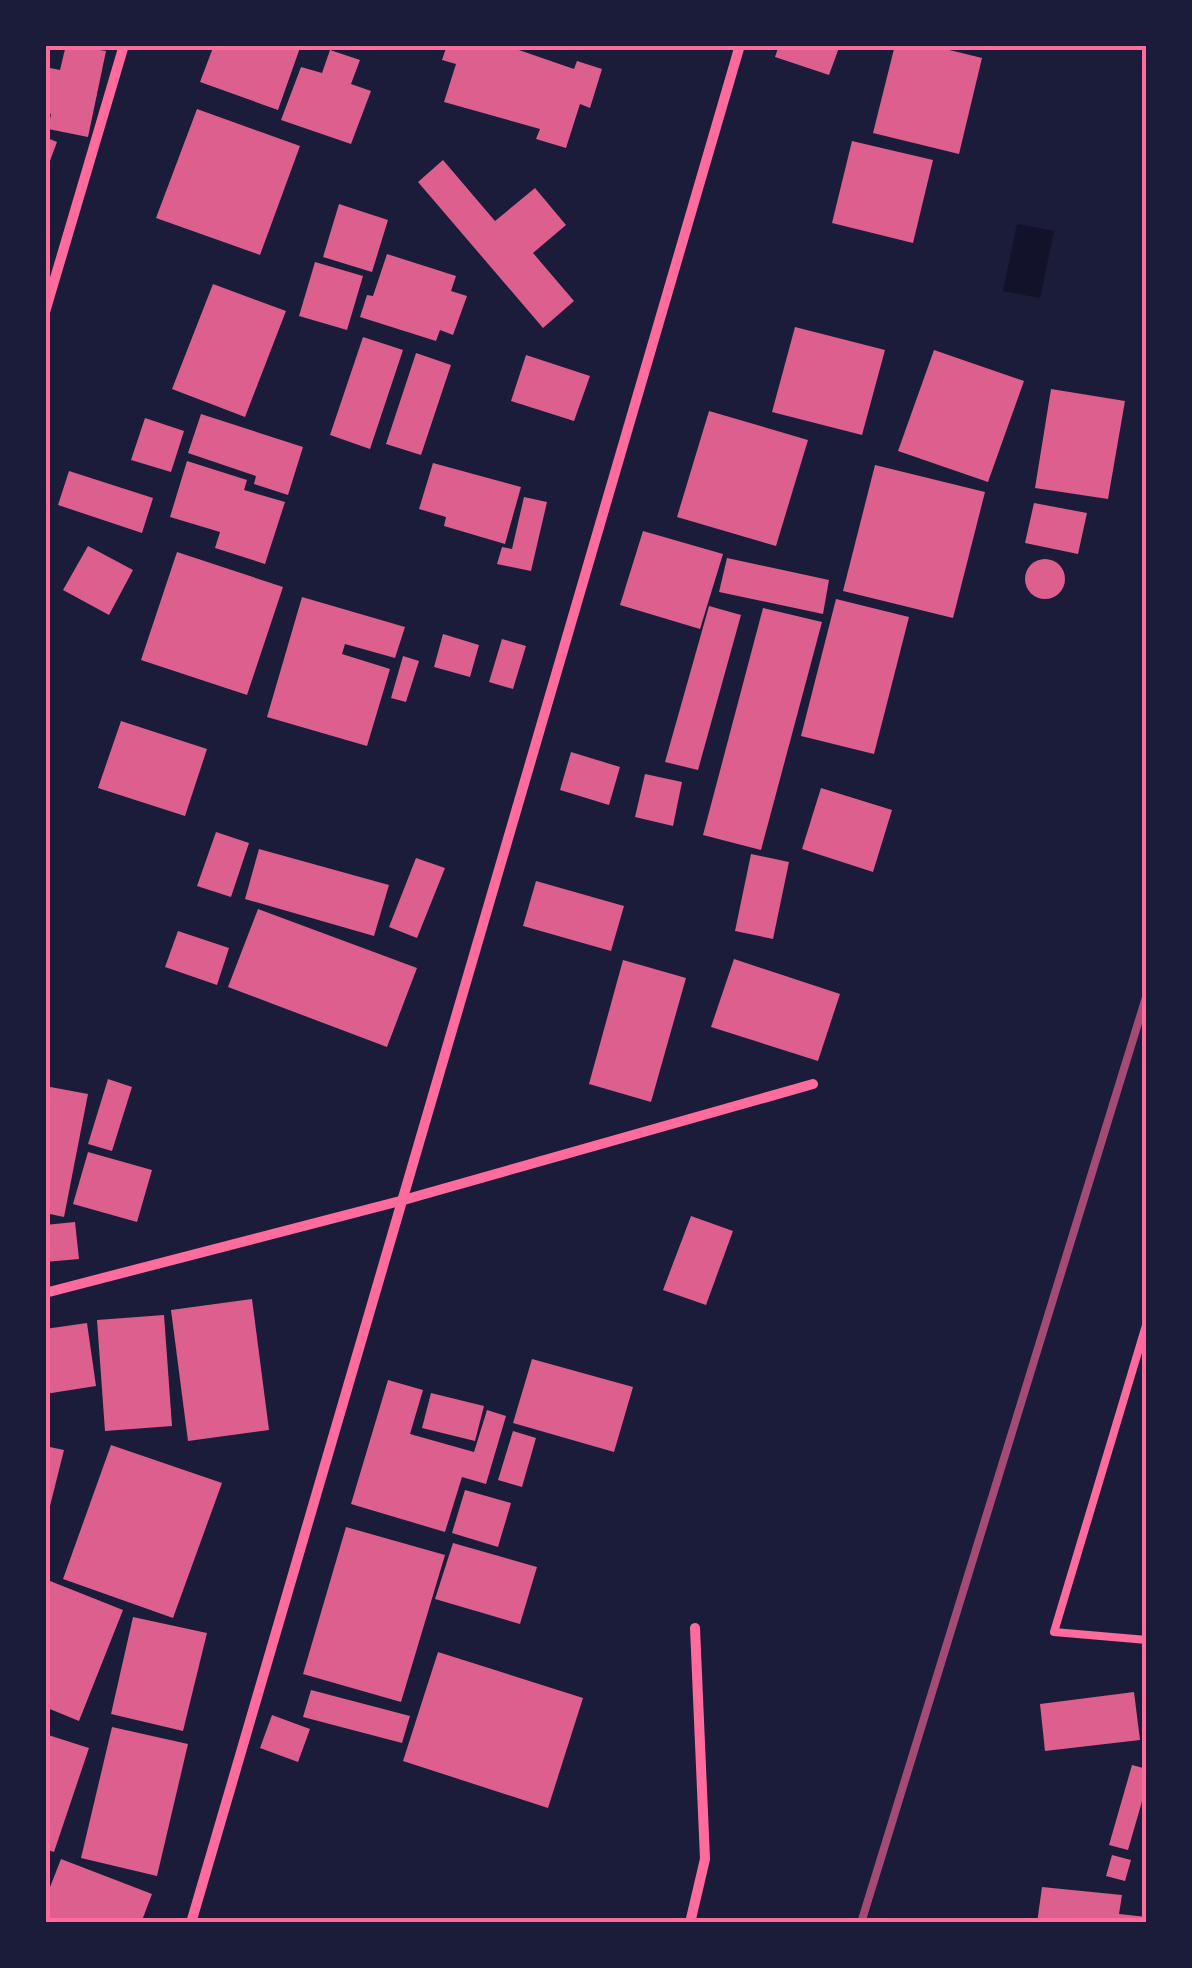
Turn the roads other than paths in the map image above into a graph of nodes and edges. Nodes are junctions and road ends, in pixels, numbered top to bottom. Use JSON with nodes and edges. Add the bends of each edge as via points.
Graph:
{"nodes":[{"id":1,"x":124,"y":45,"type":"edge"},
{"id":2,"x":740,"y":45,"type":"edge"},
{"id":3,"x":45,"y":312,"type":"edge"},
{"id":4,"x":813,"y":1084,"type":"dead end"},
{"id":5,"x":400,"y":1202,"type":"junction"},
{"id":6,"x":45,"y":1293,"type":"edge"},
{"id":7,"x":1147,"y":1322,"type":"edge"},
{"id":8,"x":695,"y":1628,"type":"dead end"},
{"id":9,"x":1147,"y":1640,"type":"edge"},
{"id":10,"x":191,"y":1923,"type":"edge"},
{"id":11,"x":690,"y":1923,"type":"edge"}],
"edges":[{"from":1,"to":3,"type":"street"},
{"from":2,"to":5,"type":"street"},
{"from":4,"to":5,"type":"street"},
{"from":5,"to":6,"type":"street"},
{"from":5,"to":10,"type":"street"},
{"from":7,"to":9,"type":"lane","via":[[1054,1632]]},
{"from":8,"to":11,"type":"street","via":[[705,1859]]}]}
